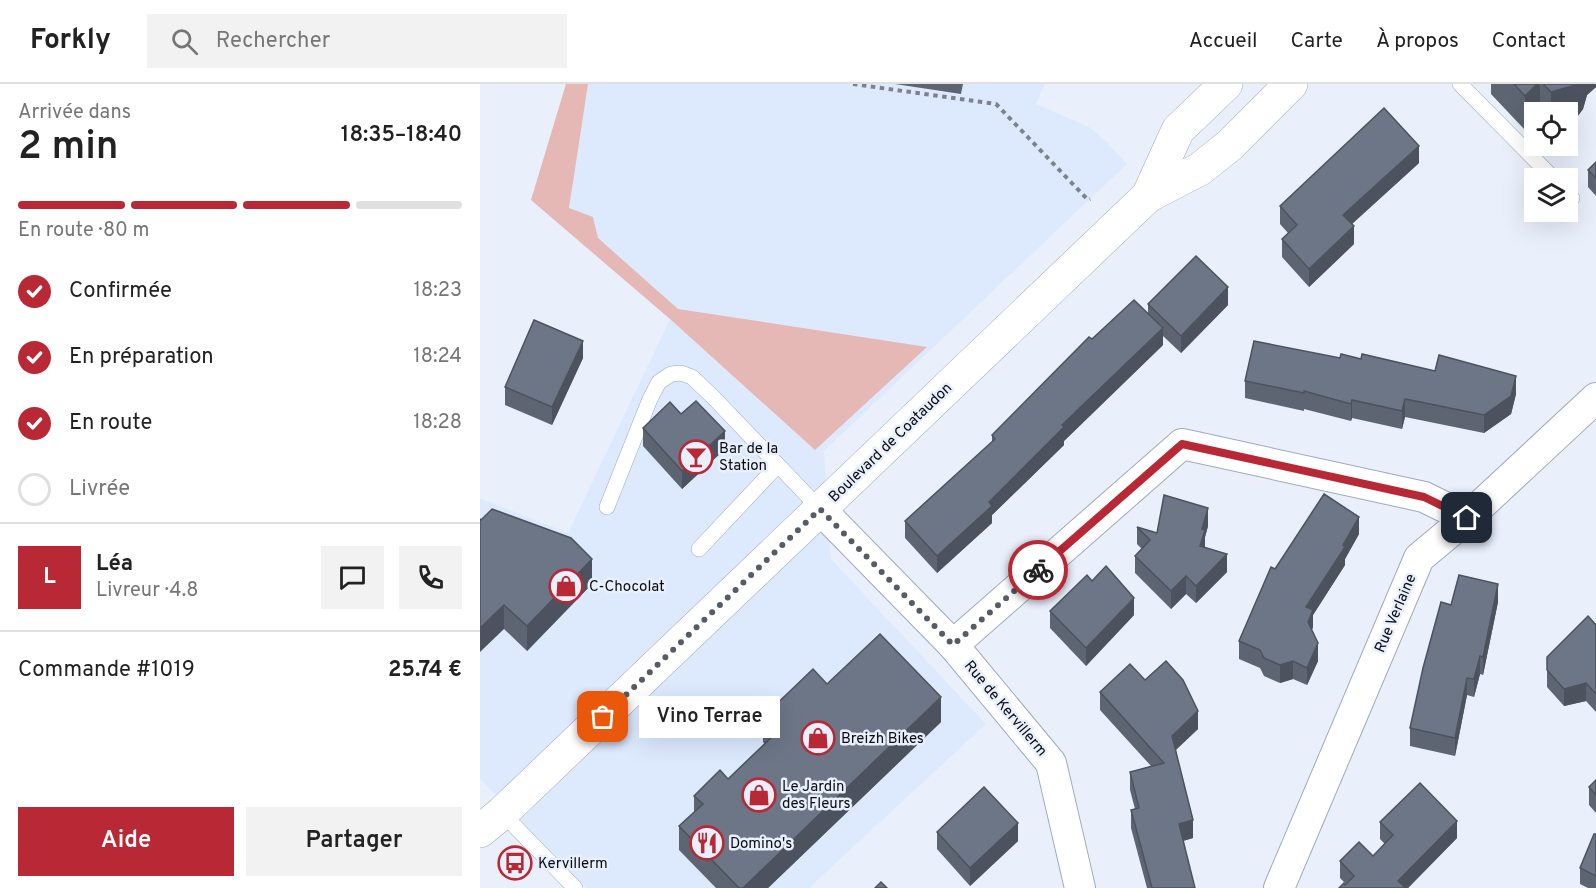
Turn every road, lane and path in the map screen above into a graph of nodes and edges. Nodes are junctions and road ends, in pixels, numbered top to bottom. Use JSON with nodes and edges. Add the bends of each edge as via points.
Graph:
{"nodes":[{"id":1,"x":853,"y":84,"type":"edge"},
{"id":2,"x":1226,"y":84,"type":"edge"},
{"id":3,"x":1291,"y":84,"type":"edge"},
{"id":4,"x":1461,"y":84,"type":"edge"},
{"id":5,"x":1543,"y":168,"type":"edge"},
{"id":6,"x":1096,"y":193,"type":"dead end"},
{"id":7,"x":1148,"y":196,"type":"junction"},
{"id":8,"x":1596,"y":398,"type":"edge"},
{"id":9,"x":777,"y":465,"type":"junction"},
{"id":10,"x":608,"y":507,"type":"dead end"},
{"id":11,"x":820,"y":509,"type":"junction"},
{"id":12,"x":1467,"y":518,"type":"junction"},
{"id":13,"x":699,"y":549,"type":"dead end"},
{"id":14,"x":953,"y":645,"type":"junction"},
{"id":15,"x":491,"y":822,"type":"edge"},
{"id":16,"x":480,"y":840,"type":"edge"},
{"id":17,"x":575,"y":888,"type":"edge"},
{"id":18,"x":1080,"y":888,"type":"edge"},
{"id":19,"x":1279,"y":888,"type":"edge"}],
"edges":[{"from":1,"to":6,"type":"path","via":[[996,104],[1088,200]]},
{"from":2,"to":7,"type":"main road","name":"Boulevard de Coataudon","via":[[1178,130]]},
{"from":3,"to":7,"type":"main road","name":"Boulevard de Coataudon","via":[[1200,169]]},
{"from":4,"to":5,"type":"lane"},
{"from":7,"to":11,"type":"main road","name":"Boulevard de Coataudon"},
{"from":8,"to":12,"type":"street","name":"Rue Verlaine"},
{"from":9,"to":10,"type":"lane","via":[[692,377],[671,374],[659,382],[650,399]]},
{"from":9,"to":11,"type":"lane"},
{"from":9,"to":13,"type":"lane"},
{"from":11,"to":14,"type":"street","name":"Rue de Kervillerm"},
{"from":11,"to":15,"type":"main road","name":"Boulevard de Coataudon"},
{"from":12,"to":14,"type":"street","via":[[1424,497],[1182,444]]},
{"from":12,"to":19,"type":"street","name":"Rue Verlaine","via":[[1419,558]]},
{"from":14,"to":18,"type":"street","name":"Rue de Kervillerm","via":[[1052,762]]},
{"from":15,"to":16,"type":"main road","name":"Boulevard de Coataudon"},
{"from":15,"to":17,"type":"lane"}]}
